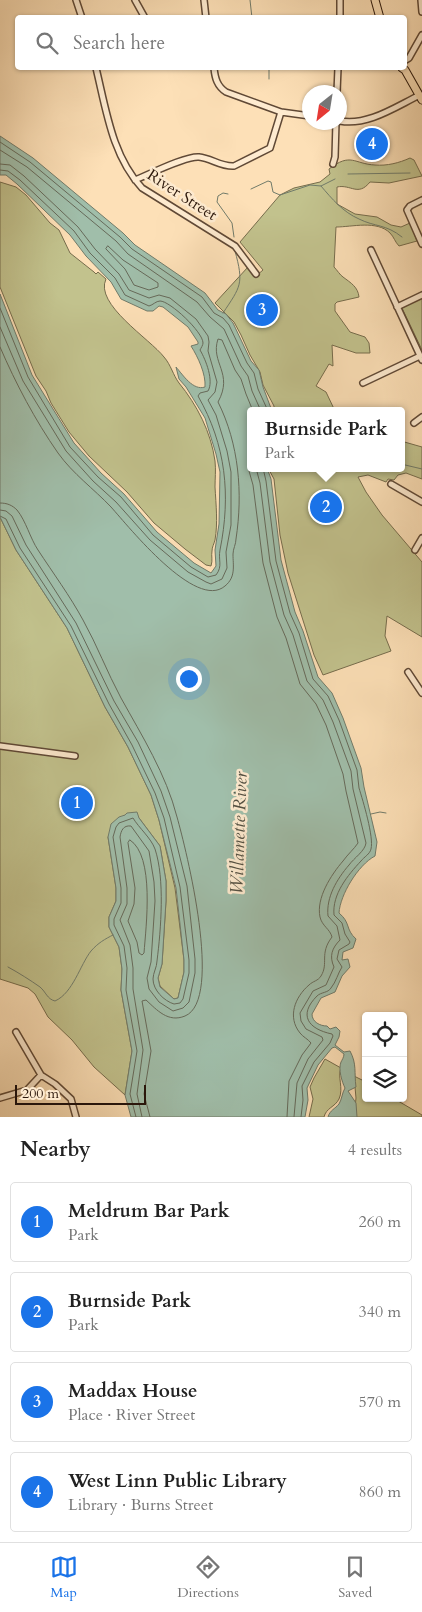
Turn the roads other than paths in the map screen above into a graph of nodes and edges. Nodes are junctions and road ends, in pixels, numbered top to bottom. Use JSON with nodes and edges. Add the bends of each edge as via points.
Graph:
{"nodes":[{"id":1,"x":76,"y":0,"type":"edge"},
{"id":2,"x":135,"y":0,"type":"edge"},
{"id":3,"x":204,"y":0,"type":"edge"},
{"id":4,"x":340,"y":0,"type":"edge"},
{"id":5,"x":375,"y":0,"type":"edge"},
{"id":6,"x":421,"y":0,"type":"edge"},
{"id":7,"x":422,"y":12,"type":"edge"},
{"id":8,"x":81,"y":15,"type":"edge"},
{"id":9,"x":143,"y":15,"type":"edge"},
{"id":10,"x":206,"y":15,"type":"edge"},
{"id":11,"x":340,"y":15,"type":"edge"},
{"id":12,"x":379,"y":15,"type":"edge"},
{"id":13,"x":422,"y":35,"type":"edge"},
{"id":14,"x":407,"y":61,"type":"edge"},
{"id":15,"x":96,"y":70,"type":"edge"},
{"id":16,"x":214,"y":70,"type":"edge"},
{"id":17,"x":338,"y":70,"type":"edge"},
{"id":18,"x":406,"y":70,"type":"edge"},
{"id":19,"x":338,"y":85,"type":"edge"},
{"id":20,"x":421,"y":97,"type":"edge"},
{"id":21,"x":281,"y":112,"type":"junction"},
{"id":22,"x":302,"y":115,"type":"edge"},
{"id":23,"x":347,"y":123,"type":"edge"},
{"id":24,"x":338,"y":130,"type":"edge"},
{"id":25,"x":333,"y":164,"type":"dead end"},
{"id":26,"x":135,"y":180,"type":"junction"},
{"id":27,"x":422,"y":200,"type":"edge"},
{"id":28,"x":422,"y":244,"type":"edge"},
{"id":29,"x":371,"y":250,"type":"dead end"},
{"id":30,"x":256,"y":274,"type":"dead end"},
{"id":31,"x":422,"y":295,"type":"edge"},
{"id":32,"x":397,"y":307,"type":"junction"},
{"id":33,"x":421,"y":358,"type":"edge"},
{"id":34,"x":363,"y":383,"type":"dead end"},
{"id":35,"x":422,"y":417,"type":"edge"},
{"id":36,"x":414,"y":423,"type":"dead end"},
{"id":37,"x":392,"y":484,"type":"dead end"},
{"id":38,"x":422,"y":502,"type":"edge"},
{"id":39,"x":422,"y":538,"type":"edge"},
{"id":40,"x":415,"y":550,"type":"dead end"},
{"id":41,"x":408,"y":672,"type":"dead end"},
{"id":42,"x":422,"y":693,"type":"edge"},
{"id":43,"x":0,"y":746,"type":"edge"},
{"id":44,"x":75,"y":756,"type":"dead end"},
{"id":45,"x":16,"y":1032,"type":"dead end"},
{"id":46,"x":41,"y":1075,"type":"junction"},
{"id":47,"x":0,"y":1098,"type":"edge"},
{"id":48,"x":76,"y":1117,"type":"edge"}],
"edges":[{"from":1,"to":8,"type":"street"},
{"from":2,"to":9,"type":"street"},
{"from":3,"to":10,"type":"street"},
{"from":4,"to":11,"type":"street"},
{"from":5,"to":12,"type":"main road"},
{"from":6,"to":7,"type":"street"},
{"from":13,"to":14,"type":"street"},
{"from":15,"to":26,"type":"street","name":"River Street","via":[[111,129]]},
{"from":16,"to":21,"type":"street","via":[[216,81],[226,92]]},
{"from":17,"to":19,"type":"street"},
{"from":18,"to":20,"type":"main road"},
{"from":20,"to":23,"type":"street","via":[[370,119]]},
{"from":21,"to":22,"type":"street"},
{"from":21,"to":26,"type":"street","via":[[270,148],[234,166],[228,167],[205,158],[191,158]]},
{"from":24,"to":25,"type":"street"},
{"from":26,"to":30,"type":"street","name":"River Street","via":[[142,188],[235,246]]},
{"from":27,"to":28,"type":"street","via":[[407,209]]},
{"from":29,"to":32,"type":"street"},
{"from":31,"to":32,"type":"street"},
{"from":32,"to":33,"type":"street"},
{"from":33,"to":34,"type":"street"},
{"from":35,"to":36,"type":"street"},
{"from":37,"to":38,"type":"street"},
{"from":39,"to":40,"type":"street"},
{"from":41,"to":42,"type":"street"},
{"from":43,"to":44,"type":"street"},
{"from":45,"to":46,"type":"street"},
{"from":46,"to":47,"type":"street","via":[[27,1090]]},
{"from":46,"to":48,"type":"street","via":[[66,1094]]}]}
